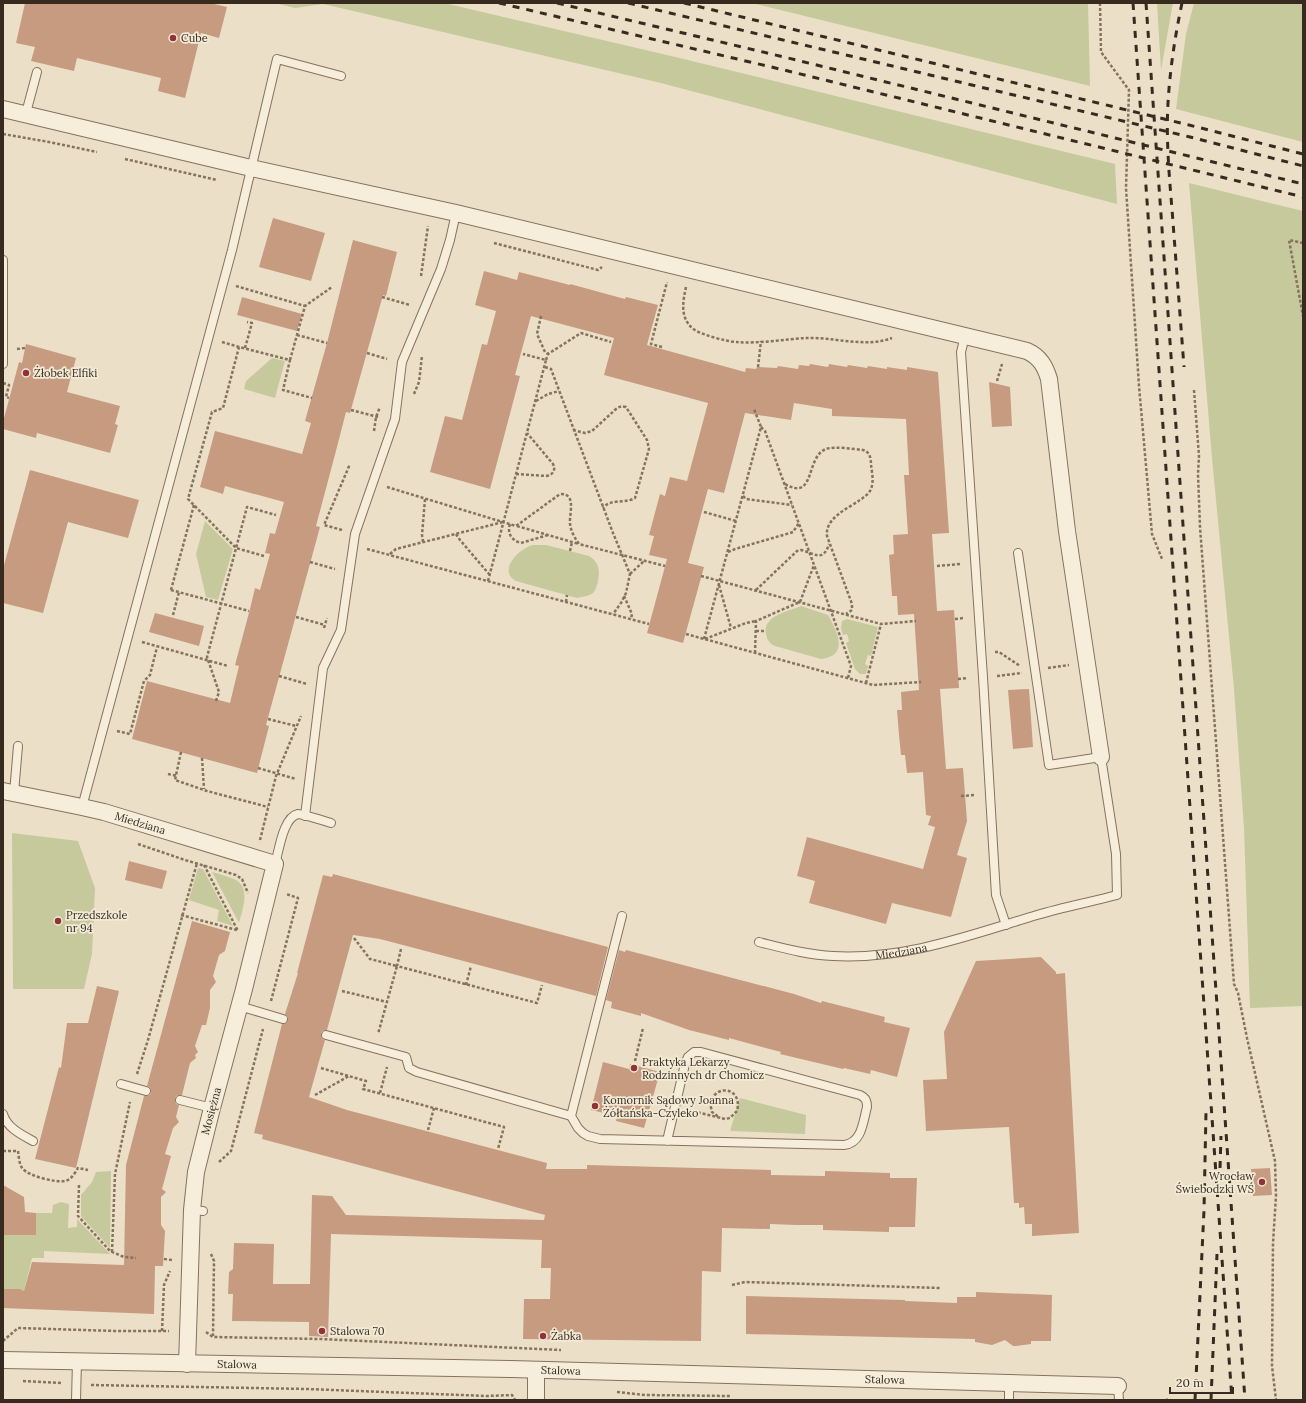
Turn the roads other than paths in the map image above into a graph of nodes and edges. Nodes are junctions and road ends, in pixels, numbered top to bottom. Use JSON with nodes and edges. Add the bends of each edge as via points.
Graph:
{"nodes":[{"id":1,"x":37,"y":72,"type":"dead end"},
{"id":2,"x":341,"y":76,"type":"dead end"},
{"id":3,"x":3,"y":108,"type":"edge"},
{"id":4,"x":26,"y":114,"type":"junction"},
{"id":5,"x":251,"y":168,"type":"junction"},
{"id":6,"x":456,"y":212,"type":"junction"},
{"id":7,"x":3,"y":260,"type":"edge"},
{"id":8,"x":965,"y":336,"type":"junction"},
{"id":9,"x":3,"y":364,"type":"edge"},
{"id":10,"x":1018,"y":553,"type":"dead end"},
{"id":11,"x":18,"y":746,"type":"dead end"},
{"id":12,"x":1101,"y":757,"type":"junction"},
{"id":13,"x":9,"y":792,"type":"edge"},
{"id":14,"x":82,"y":807,"type":"junction"},
{"id":15,"x":305,"y":816,"type":"junction"},
{"id":16,"x":331,"y":823,"type":"dead end"},
{"id":17,"x":275,"y":864,"type":"junction"},
{"id":18,"x":622,"y":916,"type":"dead end"},
{"id":19,"x":1006,"y":924,"type":"junction"},
{"id":20,"x":759,"y":942,"type":"dead end"},
{"id":21,"x":239,"y":1006,"type":"junction"},
{"id":22,"x":283,"y":1019,"type":"dead end"},
{"id":23,"x":326,"y":1034,"type":"dead end"},
{"id":24,"x":121,"y":1084,"type":"dead end"},
{"id":25,"x":146,"y":1091,"type":"dead end"},
{"id":26,"x":180,"y":1100,"type":"dead end"},
{"id":27,"x":212,"y":1108,"type":"junction"},
{"id":28,"x":571,"y":1116,"type":"junction"},
{"id":29,"x":3,"y":1118,"type":"edge"},
{"id":30,"x":33,"y":1141,"type":"dead end"},
{"id":31,"x":668,"y":1141,"type":"junction"},
{"id":32,"x":3,"y":1360,"type":"edge"},
{"id":33,"x":77,"y":1362,"type":"junction"},
{"id":34,"x":187,"y":1364,"type":"junction"},
{"id":35,"x":536,"y":1370,"type":"junction"},
{"id":36,"x":1009,"y":1384,"type":"junction"},
{"id":37,"x":1119,"y":1393,"type":"edge"},
{"id":38,"x":76,"y":1400,"type":"edge"},
{"id":39,"x":536,"y":1400,"type":"edge"},
{"id":40,"x":1009,"y":1400,"type":"edge"}],
"edges":[{"from":1,"to":4,"type":"lane"},
{"from":2,"to":5,"type":"lane","via":[[277,59]]},
{"from":3,"to":4,"type":"street"},
{"from":4,"to":5,"type":"street"},
{"from":5,"to":6,"type":"street"},
{"from":5,"to":14,"type":"lane","via":[[232,250]]},
{"from":6,"to":8,"type":"street"},
{"from":6,"to":15,"type":"lane","via":[[441,269],[402,362],[394,422],[355,534],[341,630],[323,668]]},
{"from":7,"to":9,"type":"lane"},
{"from":8,"to":12,"type":"street","via":[[1027,351],[1034,354],[1046,369]]},
{"from":8,"to":19,"type":"lane","via":[[961,352],[984,677],[996,895]]},
{"from":10,"to":12,"type":"lane","via":[[1050,765]]},
{"from":11,"to":13,"type":"lane"},
{"from":12,"to":19,"type":"lane","name":"Miedziana","via":[[1116,854],[1117,896]]},
{"from":13,"to":14,"type":"street","name":"Miedziana"},
{"from":14,"to":17,"type":"street","name":"Miedziana"},
{"from":15,"to":16,"type":"lane"},
{"from":15,"to":17,"type":"lane","via":[[298,814],[291,817],[286,824]]},
{"from":17,"to":21,"type":"street","name":"Mosiężna"},
{"from":18,"to":28,"type":"lane"},
{"from":19,"to":20,"type":"lane","name":"Miedziana","via":[[922,949],[861,956],[801,952]]},
{"from":21,"to":22,"type":"lane"},
{"from":21,"to":27,"type":"street","name":"Mosiężna"},
{"from":23,"to":28,"type":"lane","via":[[406,1057],[409,1068],[417,1072]]},
{"from":24,"to":25,"type":"lane"},
{"from":26,"to":27,"type":"lane"},
{"from":27,"to":34,"type":"street","name":"Mosiężna","via":[[196,1172],[198,1210]]},
{"from":28,"to":31,"type":"lane","via":[[582,1133],[595,1138]]},
{"from":29,"to":30,"type":"lane","via":[[16,1131]]},
{"from":31,"to":31,"type":"lane","via":[[850,1144],[859,1137],[867,1102],[860,1095],[694,1052],[685,1064]]},
{"from":32,"to":33,"type":"street","name":"Stalowa"},
{"from":33,"to":34,"type":"street","name":"Stalowa"},
{"from":33,"to":38,"type":"lane"},
{"from":34,"to":35,"type":"street","name":"Stalowa"},
{"from":35,"to":36,"type":"street","name":"Stalowa"},
{"from":35,"to":39,"type":"street"},
{"from":36,"to":37,"type":"street","name":"Stalowa"},
{"from":36,"to":40,"type":"lane"}]}
